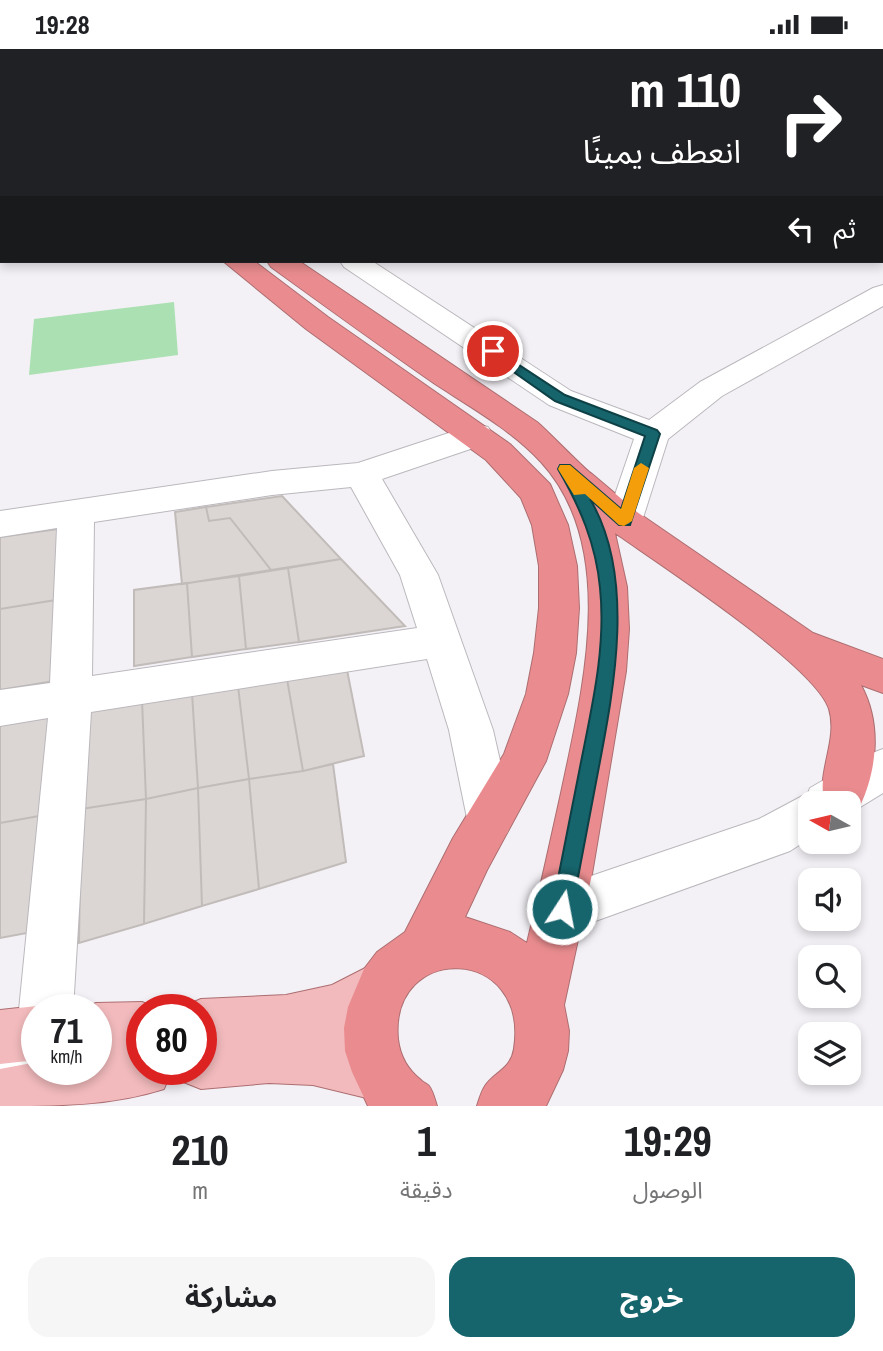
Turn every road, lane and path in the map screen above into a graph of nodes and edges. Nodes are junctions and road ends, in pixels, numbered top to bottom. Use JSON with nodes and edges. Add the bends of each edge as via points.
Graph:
{"nodes":[{"id":1,"x":240,"y":263,"type":"edge"},
{"id":2,"x":284,"y":263,"type":"edge"},
{"id":3,"x":357,"y":263,"type":"edge"},
{"id":4,"x":883,"y":294,"type":"edge"},
{"id":5,"x":653,"y":434,"type":"junction"},
{"id":6,"x":476,"y":435,"type":"junction"},
{"id":7,"x":565,"y":469,"type":"junction"},
{"id":8,"x":361,"y":474,"type":"junction"},
{"id":9,"x":76,"y":515,"type":"junction"},
{"id":10,"x":624,"y":521,"type":"junction"},
{"id":11,"x":0,"y":524,"type":"edge"},
{"id":12,"x":440,"y":641,"type":"junction"},
{"id":13,"x":799,"y":644,"type":"junction"},
{"id":14,"x":883,"y":676,"type":"edge"},
{"id":15,"x":71,"y":696,"type":"junction"},
{"id":16,"x":0,"y":708,"type":"edge"},
{"id":17,"x":883,"y":769,"type":"edge"},
{"id":18,"x":832,"y":791,"type":"edge"},
{"id":19,"x":847,"y":791,"type":"edge"},
{"id":20,"x":490,"y":818,"type":"junction"},
{"id":21,"x":798,"y":821,"type":"edge"},
{"id":22,"x":562,"y":909,"type":"junction"},
{"id":23,"x":424,"y":948,"type":"junction"},
{"id":24,"x":381,"y":986,"type":"junction"},
{"id":25,"x":47,"y":994,"type":"edge"},
{"id":26,"x":538,"y":1003,"type":"junction"},
{"id":27,"x":217,"y":1025,"type":"edge"},
{"id":28,"x":21,"y":1035,"type":"edge"},
{"id":29,"x":0,"y":1037,"type":"edge"},
{"id":30,"x":21,"y":1058,"type":"edge"},
{"id":31,"x":217,"y":1060,"type":"edge"},
{"id":32,"x":126,"y":1072,"type":"edge"},
{"id":33,"x":0,"y":1081,"type":"edge"},
{"id":34,"x":396,"y":1096,"type":"edge"},
{"id":35,"x":0,"y":1097,"type":"edge"},
{"id":36,"x":518,"y":1100,"type":"edge"}],
"edges":[{"from":1,"to":6,"type":"highway"},
{"from":2,"to":7,"type":"highway","via":[[511,420]]},
{"from":3,"to":5,"type":"street","via":[[560,398]]},
{"from":4,"to":5,"type":"street","via":[[711,390]]},
{"from":5,"to":10,"type":"street"},
{"from":6,"to":8,"type":"street"},
{"from":6,"to":20,"type":"highway","via":[[537,493],[550,525],[558,566],[559,608],[547,694],[524,761]]},
{"from":7,"to":10,"type":"highway"},
{"from":7,"to":22,"type":"highway","via":[[588,508],[601,550],[608,589],[609,644]]},
{"from":8,"to":9,"type":"street","via":[[272,483]]},
{"from":8,"to":12,"type":"street","via":[[419,575]]},
{"from":9,"to":11,"type":"street"},
{"from":9,"to":15,"type":"street"},
{"from":10,"to":13,"type":"highway"},
{"from":12,"to":15,"type":"street"},
{"from":12,"to":20,"type":"street","via":[[471,730]]},
{"from":13,"to":14,"type":"highway"},
{"from":13,"to":18,"type":"highway","via":[[845,695],[853,718],[853,739]]},
{"from":15,"to":16,"type":"street"},
{"from":15,"to":25,"type":"street"},
{"from":17,"to":19,"type":"street"},
{"from":20,"to":23,"type":"highway"},
{"from":21,"to":22,"type":"street","via":[[773,836]]},
{"from":22,"to":26,"type":"highway"},
{"from":23,"to":24,"type":"highway","via":[[399,964]]},
{"from":23,"to":26,"type":"highway","via":[[457,941],[491,950],[520,971]]},
{"from":24,"to":27,"type":"main road","via":[[341,1010],[286,1022]]},
{"from":24,"to":34,"type":"highway","via":[[371,1014],[370,1044]]},
{"from":26,"to":36,"type":"highway","via":[[543,1032],[538,1062]]},
{"from":28,"to":29,"type":"main road"},
{"from":30,"to":33,"type":"street"},
{"from":31,"to":34,"type":"main road","via":[[266,1055],[346,1061]]},
{"from":32,"to":35,"type":"main road"}]}
